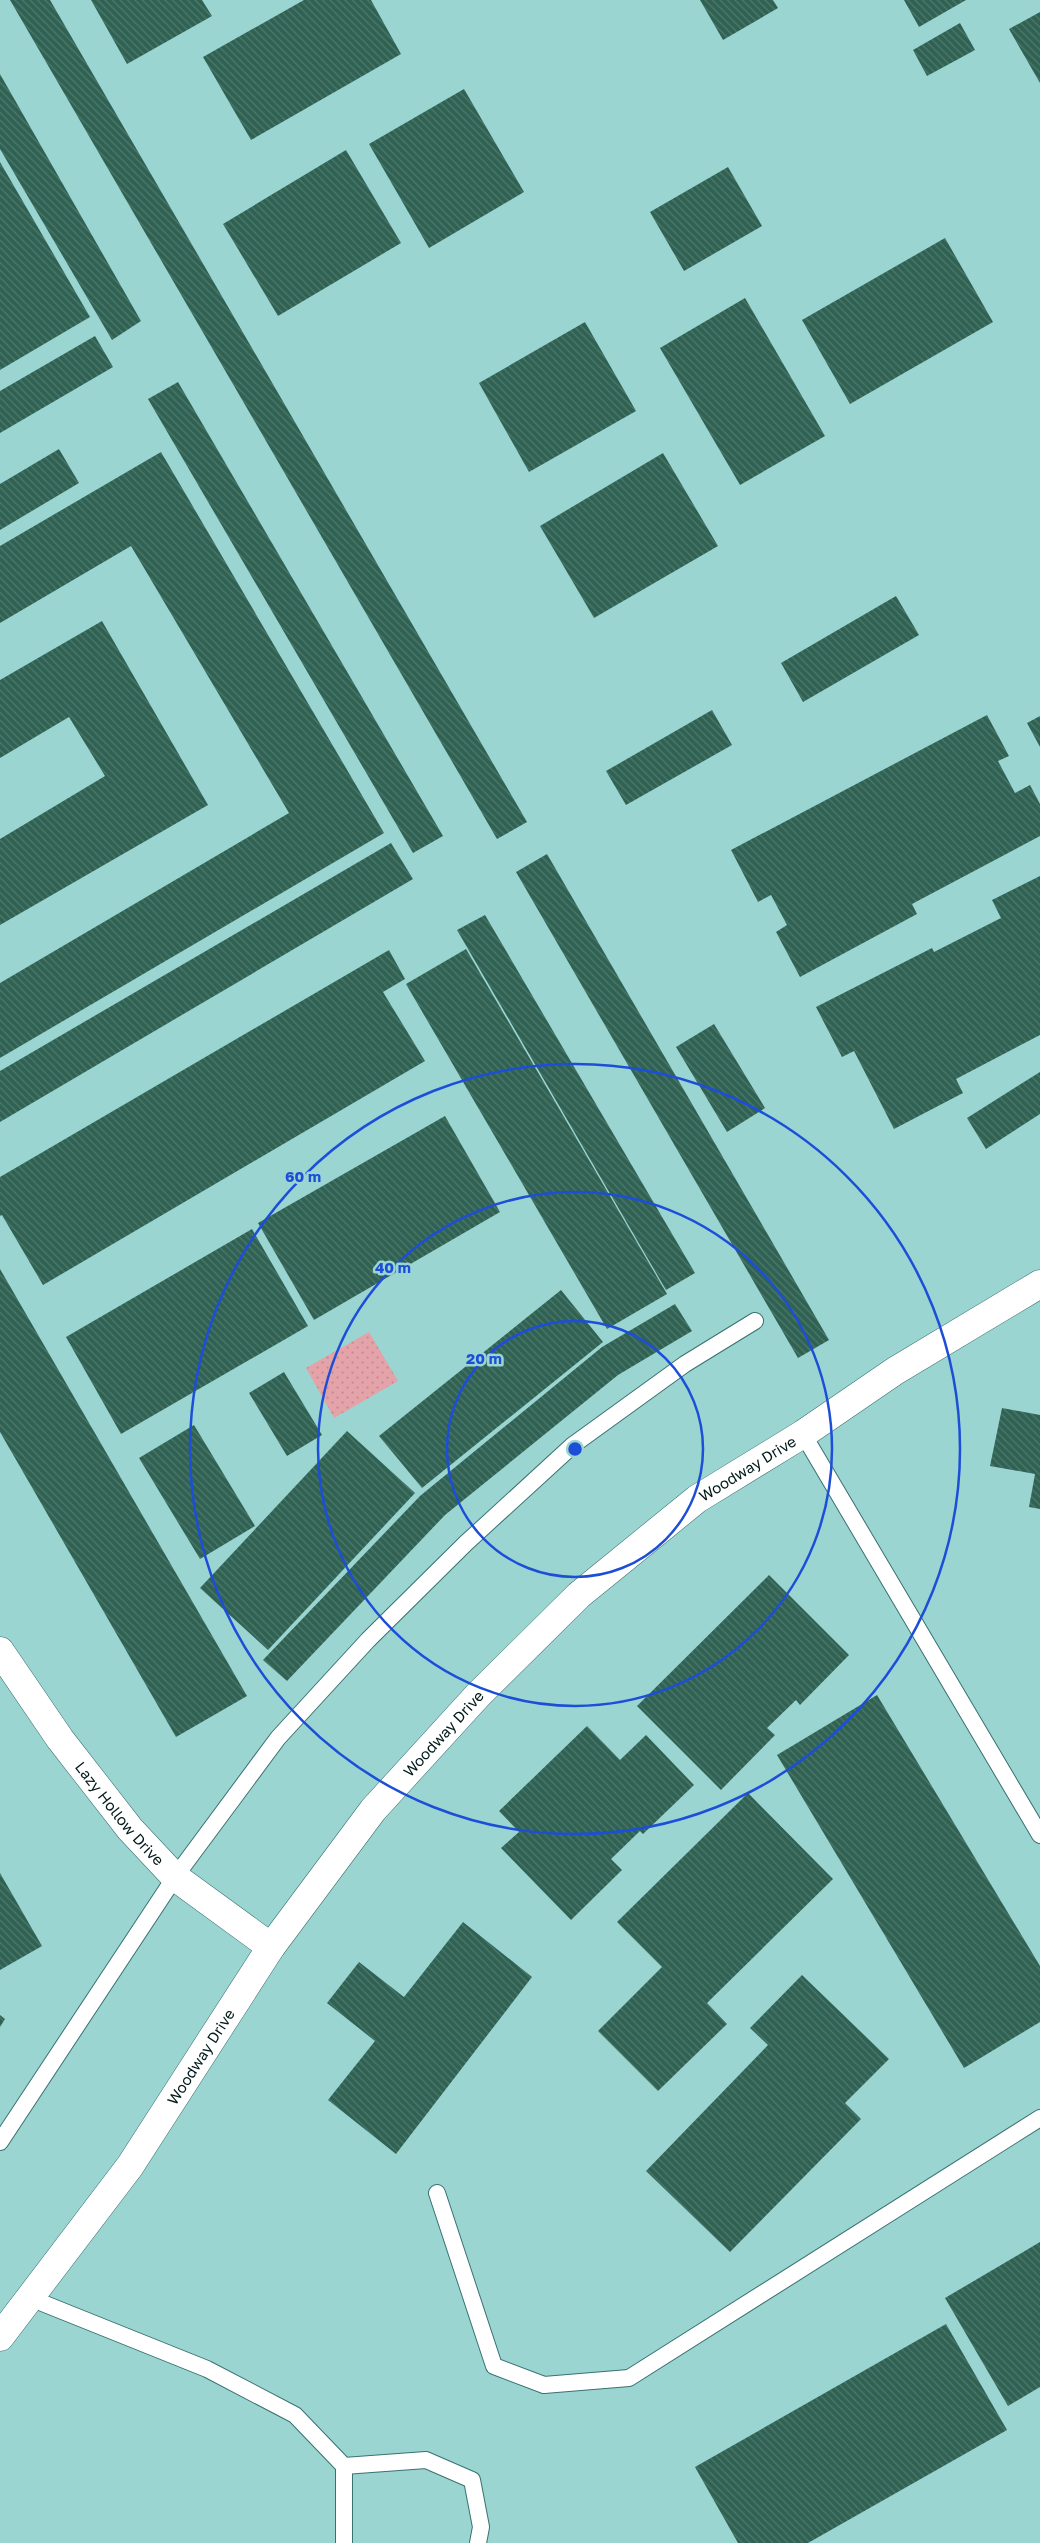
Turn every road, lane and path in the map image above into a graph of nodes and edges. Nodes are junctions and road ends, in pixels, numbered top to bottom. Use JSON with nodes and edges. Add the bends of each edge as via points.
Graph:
{"nodes":[{"id":1,"x":1040,"y":1284,"type":"edge"},
{"id":2,"x":755,"y":1321,"type":"dead end"},
{"id":3,"x":804,"y":1434,"type":"junction"},
{"id":4,"x":0,"y":1651,"type":"edge"},
{"id":5,"x":1040,"y":1835,"type":"edge"},
{"id":6,"x":175,"y":1877,"type":"junction"},
{"id":7,"x":271,"y":1947,"type":"junction"},
{"id":8,"x":1040,"y":2118,"type":"edge"},
{"id":9,"x":0,"y":2142,"type":"edge"},
{"id":10,"x":438,"y":2192,"type":"dead end"},
{"id":11,"x":30,"y":2298,"type":"junction"},
{"id":12,"x":0,"y":2337,"type":"edge"},
{"id":13,"x":344,"y":2466,"type":"junction"},
{"id":14,"x":344,"y":2543,"type":"edge"},
{"id":15,"x":478,"y":2543,"type":"edge"}],
"edges":[{"from":1,"to":3,"type":"street","name":"Woodway Drive","via":[[895,1370]]},
{"from":2,"to":6,"type":"lane","via":[[685,1364],[573,1445],[466,1543],[368,1640],[278,1738]]},
{"from":3,"to":5,"type":"lane"},
{"from":3,"to":7,"type":"street","name":"Woodway Drive","via":[[697,1499],[579,1595],[478,1695],[373,1810]]},
{"from":4,"to":6,"type":"street","name":"Lazy Hollow Drive","via":[[60,1739],[130,1829]]},
{"from":6,"to":7,"type":"street","name":"Lazy Hollow Drive"},
{"from":6,"to":9,"type":"lane"},
{"from":7,"to":11,"type":"street","name":"Woodway Drive","via":[[130,2166]]},
{"from":8,"to":10,"type":"lane","via":[[629,2378],[544,2385],[494,2366]]},
{"from":11,"to":12,"type":"street","name":"Woodway Drive"},
{"from":11,"to":13,"type":"lane","via":[[207,2369],[295,2415]]},
{"from":13,"to":14,"type":"lane"},
{"from":13,"to":15,"type":"lane","via":[[426,2460],[472,2480],[481,2526]]}]}
